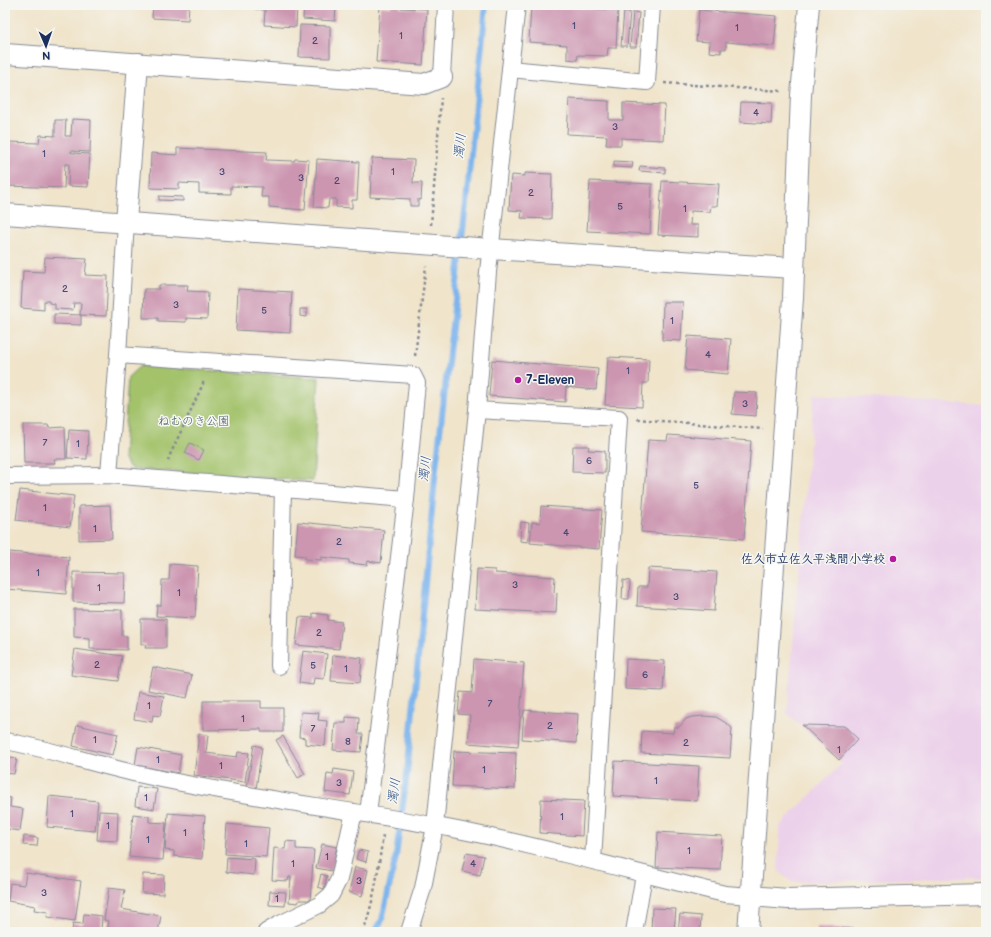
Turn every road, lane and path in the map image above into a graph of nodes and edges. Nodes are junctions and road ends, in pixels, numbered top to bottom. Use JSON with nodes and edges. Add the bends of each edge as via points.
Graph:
{"nodes":[{"id":1,"x":446,"y":5,"type":"edge"},
{"id":2,"x":517,"y":5,"type":"edge"},
{"id":3,"x":652,"y":5,"type":"edge"},
{"id":4,"x":809,"y":5,"type":"edge"},
{"id":5,"x":5,"y":54,"type":"edge"},
{"id":6,"x":138,"y":63,"type":"junction"},
{"id":7,"x":510,"y":69,"type":"junction"},
{"id":8,"x":442,"y":77,"type":"junction"},
{"id":9,"x":647,"y":82,"type":"junction"},
{"id":10,"x":787,"y":92,"type":"dead end"},
{"id":11,"x":5,"y":214,"type":"edge"},
{"id":12,"x":126,"y":222,"type":"junction"},
{"id":13,"x":431,"y":226,"type":"dead end"},
{"id":14,"x":485,"y":249,"type":"junction"},
{"id":15,"x":426,"y":266,"type":"dead end"},
{"id":16,"x":794,"y":268,"type":"junction"},
{"id":17,"x":118,"y":354,"type":"junction"},
{"id":18,"x":204,"y":361,"type":"junction"},
{"id":19,"x":413,"y":375,"type":"junction"},
{"id":20,"x":477,"y":410,"type":"junction"},
{"id":21,"x":619,"y":418,"type":"junction"},
{"id":22,"x":764,"y":429,"type":"dead end"},
{"id":23,"x":109,"y":475,"type":"junction"},
{"id":24,"x":5,"y":476,"type":"edge"},
{"id":25,"x":166,"y":479,"type":"junction"},
{"id":26,"x":283,"y":489,"type":"junction"},
{"id":27,"x":406,"y":499,"type":"junction"},
{"id":28,"x":279,"y":666,"type":"dead end"},
{"id":29,"x":5,"y":740,"type":"edge"},
{"id":30,"x":361,"y":813,"type":"junction"},
{"id":31,"x":387,"y":818,"type":"junction"},
{"id":32,"x":430,"y":825,"type":"junction"},
{"id":33,"x":593,"y":861,"type":"junction"},
{"id":34,"x":644,"y":875,"type":"junction"},
{"id":35,"x":986,"y":894,"type":"edge"},
{"id":36,"x":750,"y":896,"type":"junction"},
{"id":37,"x":266,"y":932,"type":"edge"},
{"id":38,"x":363,"y":932,"type":"edge"},
{"id":39,"x":409,"y":932,"type":"edge"},
{"id":40,"x":634,"y":932,"type":"edge"},
{"id":41,"x":748,"y":932,"type":"edge"}],
"edges":[{"from":1,"to":8,"type":"street"},
{"from":2,"to":7,"type":"street"},
{"from":3,"to":9,"type":"street"},
{"from":4,"to":16,"type":"street","via":[[801,95]]},
{"from":5,"to":6,"type":"street"},
{"from":6,"to":8,"type":"street","via":[[424,84]]},
{"from":6,"to":12,"type":"street"},
{"from":7,"to":9,"type":"street"},
{"from":7,"to":14,"type":"street"},
{"from":8,"to":13,"type":"path"},
{"from":9,"to":10,"type":"path"},
{"from":11,"to":12,"type":"street"},
{"from":12,"to":14,"type":"street"},
{"from":12,"to":17,"type":"street"},
{"from":14,"to":16,"type":"street"},
{"from":14,"to":20,"type":"street"},
{"from":15,"to":19,"type":"path"},
{"from":16,"to":36,"type":"street"},
{"from":17,"to":18,"type":"street"},
{"from":17,"to":23,"type":"street"},
{"from":18,"to":19,"type":"street"},
{"from":18,"to":25,"type":"path","via":[[203,384],[169,457]]},
{"from":19,"to":27,"type":"street","via":[[418,383]]},
{"from":20,"to":21,"type":"street"},
{"from":20,"to":32,"type":"street"},
{"from":21,"to":22,"type":"path"},
{"from":21,"to":33,"type":"street"},
{"from":23,"to":24,"type":"street"},
{"from":23,"to":25,"type":"street"},
{"from":25,"to":26,"type":"street"},
{"from":26,"to":27,"type":"street"},
{"from":26,"to":28,"type":"street"},
{"from":27,"to":30,"type":"street"},
{"from":29,"to":30,"type":"street","via":[[137,774]]},
{"from":30,"to":31,"type":"street"},
{"from":30,"to":37,"type":"street","via":[[339,879],[331,895],[319,905]]},
{"from":31,"to":32,"type":"street"},
{"from":31,"to":38,"type":"path","via":[[378,877]]},
{"from":32,"to":33,"type":"street","via":[[485,835]]},
{"from":32,"to":39,"type":"street","via":[[423,888]]},
{"from":33,"to":34,"type":"street"},
{"from":34,"to":36,"type":"street","via":[[725,894]]},
{"from":34,"to":40,"type":"street"},
{"from":35,"to":36,"type":"street","via":[[788,899]]},
{"from":36,"to":41,"type":"street"}]}
